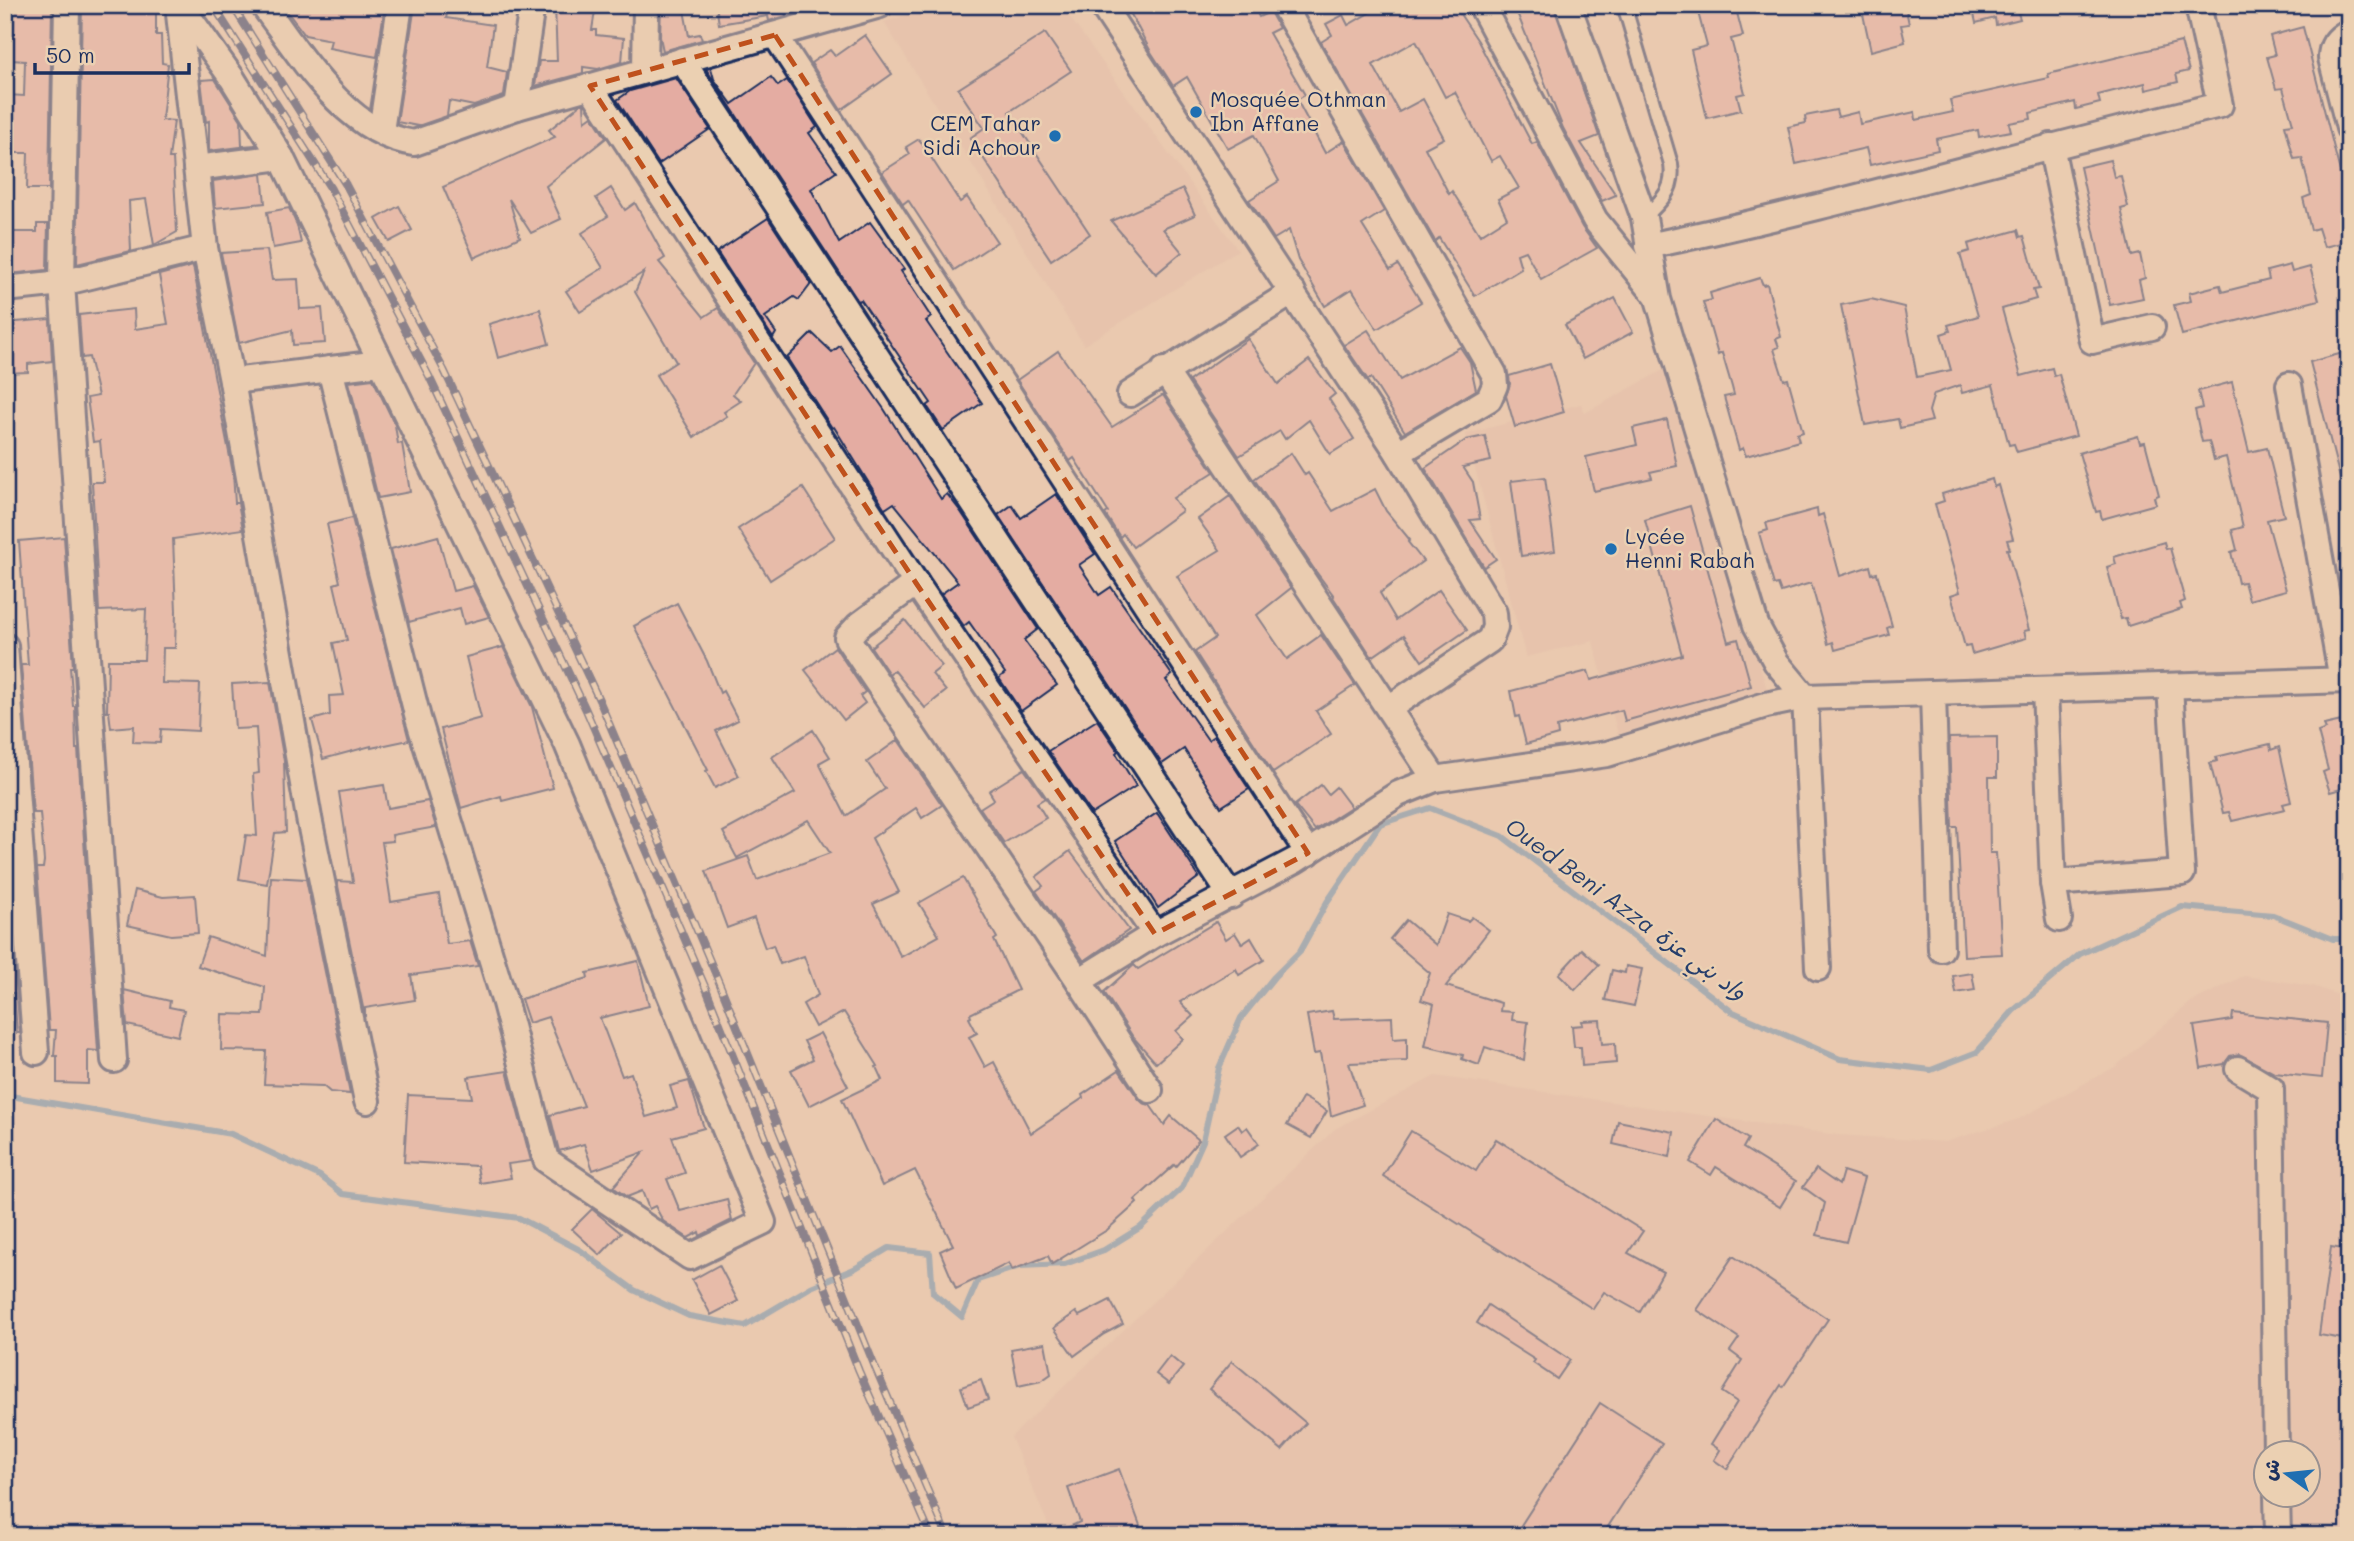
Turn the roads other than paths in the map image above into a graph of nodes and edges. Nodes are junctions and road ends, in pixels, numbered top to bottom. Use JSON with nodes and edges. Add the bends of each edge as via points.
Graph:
{"nodes":[{"id":1,"x":67,"y":5,"type":"edge"},
{"id":2,"x":179,"y":5,"type":"edge"},
{"id":3,"x":262,"y":5,"type":"edge"},
{"id":4,"x":400,"y":5,"type":"edge"},
{"id":5,"x":533,"y":5,"type":"edge"},
{"id":6,"x":646,"y":5,"type":"edge"},
{"id":7,"x":880,"y":5,"type":"edge"},
{"id":8,"x":1102,"y":5,"type":"edge"},
{"id":9,"x":1283,"y":5,"type":"edge"},
{"id":10,"x":1481,"y":5,"type":"edge"},
{"id":11,"x":1568,"y":5,"type":"edge"},
{"id":12,"x":1623,"y":5,"type":"edge"},
{"id":13,"x":2198,"y":5,"type":"edge"},
{"id":14,"x":2349,"y":32,"type":"edge"},
{"id":15,"x":775,"y":35,"type":"junction"},
{"id":16,"x":682,"y":60,"type":"junction"},
{"id":17,"x":645,"y":71,"type":"junction"},
{"id":18,"x":590,"y":86,"type":"junction"},
{"id":19,"x":517,"y":107,"type":"junction"},
{"id":20,"x":2349,"y":128,"type":"edge"},
{"id":21,"x":381,"y":131,"type":"junction"},
{"id":22,"x":2051,"y":146,"type":"junction"},
{"id":23,"x":281,"y":157,"type":"junction"},
{"id":24,"x":196,"y":168,"type":"junction"},
{"id":25,"x":1644,"y":218,"type":"junction"},
{"id":26,"x":1648,"y":246,"type":"junction"},
{"id":27,"x":205,"y":248,"type":"junction"},
{"id":28,"x":62,"y":283,"type":"junction"},
{"id":29,"x":5,"y":289,"type":"edge"},
{"id":30,"x":1293,"y":292,"type":"junction"},
{"id":31,"x":1658,"y":299,"type":"junction"},
{"id":32,"x":2152,"y":327,"type":"dead end"},
{"id":33,"x":380,"y":363,"type":"junction"},
{"id":34,"x":330,"y":369,"type":"junction"},
{"id":35,"x":1164,"y":370,"type":"junction"},
{"id":36,"x":232,"y":382,"type":"junction"},
{"id":37,"x":2289,"y":386,"type":"dead end"},
{"id":38,"x":1130,"y":394,"type":"dead end"},
{"id":39,"x":1398,"y":453,"type":"junction"},
{"id":40,"x":916,"y":583,"type":"junction"},
{"id":41,"x":5,"y":646,"type":"edge"},
{"id":42,"x":2345,"y":680,"type":"edge"},
{"id":43,"x":2170,"y":687,"type":"junction"},
{"id":44,"x":2045,"y":690,"type":"junction"},
{"id":45,"x":1933,"y":694,"type":"junction"},
{"id":46,"x":1805,"y":697,"type":"junction"},
{"id":47,"x":1389,"y":708,"type":"junction"},
{"id":48,"x":1435,"y":779,"type":"junction"},
{"id":49,"x":1308,"y":853,"type":"junction"},
{"id":50,"x":2053,"y":883,"type":"junction"},
{"id":51,"x":1230,"y":896,"type":"junction"},
{"id":52,"x":2059,"y":919,"type":"dead end"},
{"id":53,"x":1155,"y":934,"type":"junction"},
{"id":54,"x":1941,"y":949,"type":"dead end"},
{"id":55,"x":1818,"y":968,"type":"dead end"},
{"id":56,"x":1079,"y":981,"type":"junction"},
{"id":57,"x":36,"y":1052,"type":"dead end"},
{"id":58,"x":114,"y":1060,"type":"dead end"},
{"id":59,"x":2238,"y":1069,"type":"dead end"},
{"id":60,"x":1150,"y":1090,"type":"dead end"},
{"id":61,"x":367,"y":1101,"type":"dead end"},
{"id":62,"x":2276,"y":1440,"type":"edge"},
{"id":63,"x":2277,"y":1510,"type":"edge"},
{"id":64,"x":2278,"y":1536,"type":"edge"}],
"edges":[{"from":1,"to":28,"type":"street"},
{"from":2,"to":23,"type":"street"},
{"from":2,"to":24,"type":"street"},
{"from":3,"to":21,"type":"street","via":[[326,89],[352,114]]},
{"from":4,"to":21,"type":"street"},
{"from":5,"to":19,"type":"street"},
{"from":6,"to":17,"type":"street"},
{"from":7,"to":15,"type":"street"},
{"from":8,"to":30,"type":"street"},
{"from":9,"to":39,"type":"street","via":[[1494,374],[1489,399]]},
{"from":10,"to":31,"type":"street","via":[[1595,220]]},
{"from":11,"to":25,"type":"street"},
{"from":12,"to":25,"type":"lane","via":[[1673,178],[1669,190]]},
{"from":13,"to":22,"type":"street","via":[[2220,105]]},
{"from":14,"to":20,"type":"street","via":[[2336,40],[2331,50]]},
{"from":15,"to":16,"type":"street"},
{"from":15,"to":49,"type":"street"},
{"from":16,"to":17,"type":"street"},
{"from":16,"to":51,"type":"street"},
{"from":17,"to":18,"type":"street"},
{"from":18,"to":19,"type":"street"},
{"from":18,"to":40,"type":"street"},
{"from":19,"to":21,"type":"street","via":[[414,143]]},
{"from":22,"to":26,"type":"street","via":[[1760,222]]},
{"from":22,"to":32,"type":"street","via":[[2092,341]]},
{"from":23,"to":24,"type":"street"},
{"from":23,"to":33,"type":"street"},
{"from":24,"to":27,"type":"street"},
{"from":25,"to":26,"type":"street"},
{"from":26,"to":31,"type":"street"},
{"from":27,"to":28,"type":"street"},
{"from":27,"to":36,"type":"street"},
{"from":28,"to":29,"type":"street"},
{"from":28,"to":58,"type":"street"},
{"from":30,"to":35,"type":"street"},
{"from":30,"to":39,"type":"street"},
{"from":31,"to":46,"type":"street","via":[[1756,625],[1776,662]]},
{"from":33,"to":34,"type":"street"},
{"from":33,"to":34,"type":"street","via":[[567,744],[764,1222],[690,1257],[546,1160],[505,1003],[418,718]]},
{"from":34,"to":36,"type":"street"},
{"from":35,"to":38,"type":"street"},
{"from":35,"to":47,"type":"street"},
{"from":36,"to":61,"type":"street","via":[[309,818]]},
{"from":37,"to":42,"type":"street"},
{"from":39,"to":47,"type":"street","via":[[1494,613],[1495,627],[1490,640]]},
{"from":40,"to":53,"type":"street"},
{"from":40,"to":56,"type":"street","via":[[848,638]]},
{"from":41,"to":57,"type":"street"},
{"from":42,"to":43,"type":"street"},
{"from":43,"to":44,"type":"street"},
{"from":43,"to":50,"type":"street","via":[[2182,873]]},
{"from":44,"to":45,"type":"street"},
{"from":44,"to":50,"type":"street"},
{"from":45,"to":46,"type":"street"},
{"from":45,"to":54,"type":"street"},
{"from":46,"to":48,"type":"street","via":[[1607,754]]},
{"from":46,"to":55,"type":"street"},
{"from":47,"to":48,"type":"street"},
{"from":48,"to":49,"type":"street","via":[[1398,794]]},
{"from":49,"to":51,"type":"street"},
{"from":50,"to":52,"type":"street"},
{"from":51,"to":53,"type":"street"},
{"from":53,"to":56,"type":"street"},
{"from":56,"to":60,"type":"street"},
{"from":59,"to":62,"type":"street","via":[[2271,1089]]},
{"from":63,"to":64,"type":"street"}]}
